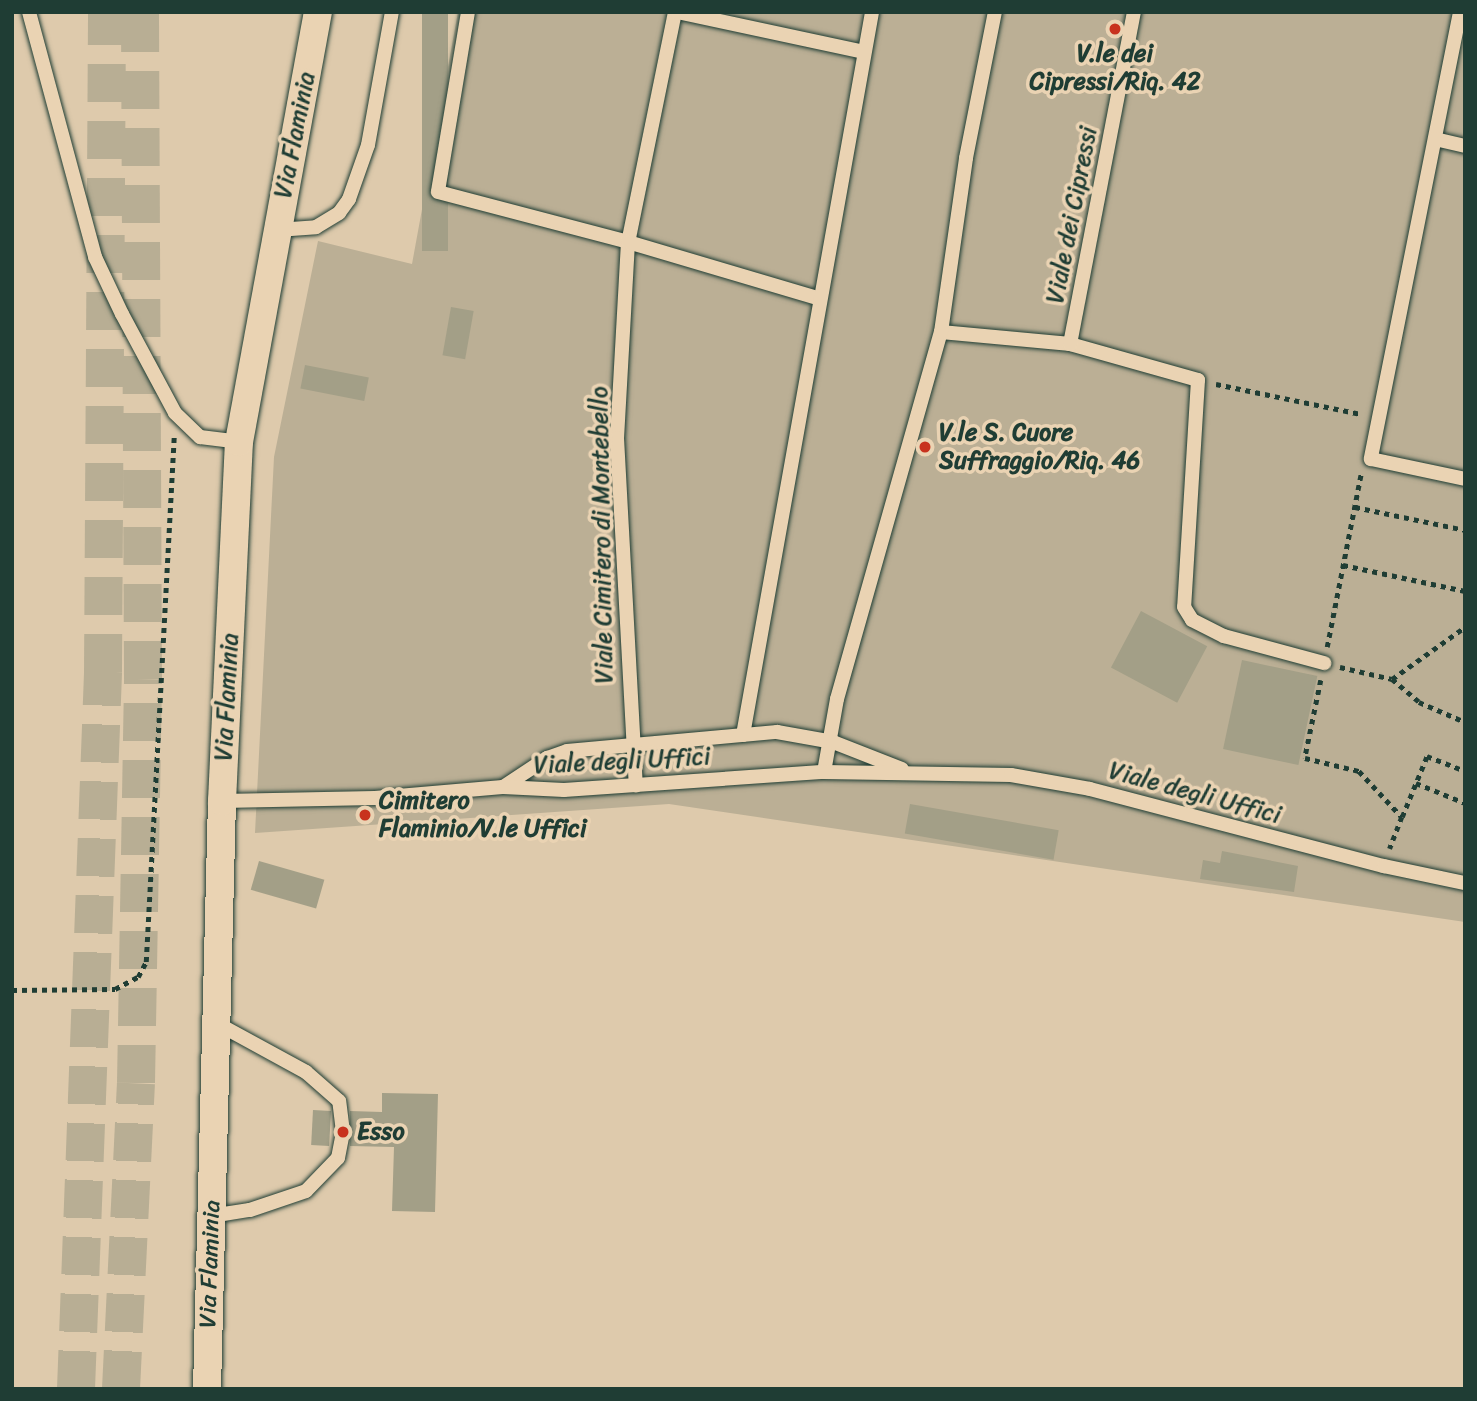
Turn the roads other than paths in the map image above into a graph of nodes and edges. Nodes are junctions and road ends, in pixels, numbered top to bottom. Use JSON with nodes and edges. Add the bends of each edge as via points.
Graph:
{"nodes":[{"id":1,"x":29,"y":12,"type":"edge"},
{"id":2,"x":318,"y":12,"type":"edge"},
{"id":3,"x":392,"y":12,"type":"edge"},
{"id":4,"x":468,"y":12,"type":"edge"},
{"id":5,"x":676,"y":12,"type":"edge"},
{"id":6,"x":872,"y":12,"type":"edge"},
{"id":7,"x":995,"y":12,"type":"edge"},
{"id":8,"x":1134,"y":12,"type":"edge"},
{"id":9,"x":1460,"y":12,"type":"edge"},
{"id":10,"x":864,"y":52,"type":"junction"},
{"id":11,"x":1434,"y":139,"type":"junction"},
{"id":12,"x":1465,"y":146,"type":"edge"},
{"id":13,"x":277,"y":230,"type":"junction"},
{"id":14,"x":628,"y":242,"type":"junction"},
{"id":15,"x":820,"y":299,"type":"junction"},
{"id":16,"x":941,"y":332,"type":"junction"},
{"id":17,"x":1070,"y":344,"type":"junction"},
{"id":18,"x":239,"y":442,"type":"junction"},
{"id":19,"x":1465,"y":480,"type":"edge"},
{"id":20,"x":1324,"y":663,"type":"road end"},
{"id":21,"x":743,"y":735,"type":"junction"},
{"id":22,"x":832,"y":742,"type":"junction"},
{"id":23,"x":631,"y":743,"type":"junction"},
{"id":24,"x":824,"y":772,"type":"junction"},
{"id":25,"x":910,"y":772,"type":"junction"},
{"id":26,"x":636,"y":785,"type":"junction"},
{"id":27,"x":503,"y":787,"type":"junction"},
{"id":28,"x":222,"y":801,"type":"junction"},
{"id":29,"x":1465,"y":883,"type":"edge"},
{"id":30,"x":216,"y":1023,"type":"junction"},
{"id":31,"x":211,"y":1216,"type":"junction"},
{"id":32,"x":208,"y":1351,"type":"junction"},
{"id":33,"x":201,"y":1389,"type":"edge"},
{"id":34,"x":207,"y":1389,"type":"edge"}],
"edges":[{"from":1,"to":18,"type":"lane","via":[[95,257],[175,413],[200,437]]},
{"from":2,"to":13,"type":"street","name":"Via Flaminia"},
{"from":3,"to":13,"type":"lane","via":[[368,145],[349,199],[339,213],[316,228]]},
{"from":4,"to":14,"type":"lane","via":[[438,192]]},
{"from":5,"to":10,"type":"lane"},
{"from":5,"to":14,"type":"lane","name":"Viale Cimitero di Montebello"},
{"from":6,"to":10,"type":"lane"},
{"from":7,"to":16,"type":"lane","via":[[966,158]]},
{"from":8,"to":17,"type":"lane","name":"Viale dei Cipressi"},
{"from":9,"to":11,"type":"lane"},
{"from":10,"to":15,"type":"lane"},
{"from":11,"to":12,"type":"lane"},
{"from":11,"to":19,"type":"lane","via":[[1371,459]]},
{"from":13,"to":18,"type":"street","name":"Via Flaminia"},
{"from":14,"to":15,"type":"lane"},
{"from":14,"to":23,"type":"lane","name":"Viale Cimitero di Montebello","via":[[617,438]]},
{"from":15,"to":21,"type":"lane"},
{"from":16,"to":17,"type":"lane"},
{"from":16,"to":22,"type":"lane","via":[[837,699]]},
{"from":17,"to":20,"type":"lane","via":[[1198,380],[1184,607],[1192,620],[1223,636]]},
{"from":18,"to":28,"type":"street","name":"Via Flaminia"},
{"from":21,"to":22,"type":"lane","name":"Viale degli Uffici","via":[[794,734]]},
{"from":21,"to":23,"type":"lane","name":"Viale degli Uffici"},
{"from":22,"to":24,"type":"lane"},
{"from":22,"to":25,"type":"lane","name":"Viale degli Uffici"},
{"from":23,"to":26,"type":"lane","name":"Viale Cimitero di Montebello"},
{"from":23,"to":27,"type":"lane","name":"Viale degli Uffici","via":[[558,754]]},
{"from":24,"to":25,"type":"lane","name":"Viale degli Uffici"},
{"from":24,"to":26,"type":"lane","name":"Viale degli Uffici"},
{"from":25,"to":29,"type":"lane","name":"Viale degli Uffici","via":[[1010,775],[1060,782]]},
{"from":26,"to":27,"type":"lane","name":"Viale degli Uffici","via":[[564,790]]},
{"from":27,"to":28,"type":"lane","name":"Viale degli Uffici","via":[[375,798]]},
{"from":28,"to":30,"type":"street","name":"Via Flaminia"},
{"from":30,"to":31,"type":"street","name":"Via Flaminia"},
{"from":30,"to":31,"type":"lane","via":[[306,1073],[339,1101],[343,1132],[338,1158],[306,1191],[250,1210]]},
{"from":31,"to":32,"type":"street","name":"Via Flaminia"},
{"from":32,"to":33,"type":"street"},
{"from":32,"to":34,"type":"street","name":"Via Flaminia"}]}
